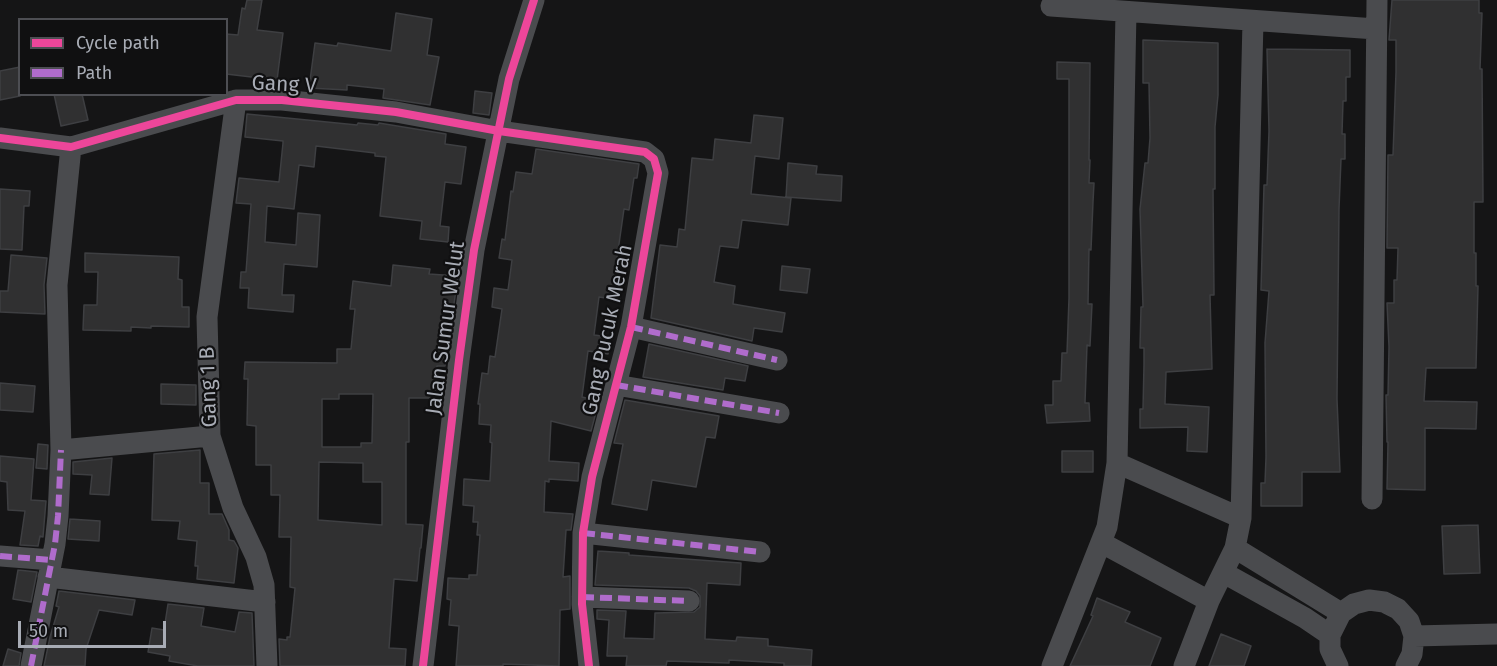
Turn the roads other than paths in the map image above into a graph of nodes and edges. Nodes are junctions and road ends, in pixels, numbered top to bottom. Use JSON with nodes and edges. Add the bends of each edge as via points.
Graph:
{"nodes":[{"id":1,"x":534,"y":0,"type":"edge"},
{"id":2,"x":1377,"y":0,"type":"edge"},
{"id":3,"x":1051,"y":6,"type":"dead end"},
{"id":4,"x":1126,"y":12,"type":"junction"},
{"id":5,"x":1253,"y":21,"type":"junction"},
{"id":6,"x":1376,"y":29,"type":"junction"},
{"id":7,"x":236,"y":100,"type":"junction"},
{"id":8,"x":499,"y":131,"type":"junction"},
{"id":9,"x":0,"y":138,"type":"edge"},
{"id":10,"x":71,"y":147,"type":"junction"},
{"id":11,"x":631,"y":327,"type":"junction"},
{"id":12,"x":777,"y":360,"type":"dead end"},
{"id":13,"x":616,"y":386,"type":"junction"},
{"id":14,"x":779,"y":413,"type":"dead end"},
{"id":15,"x":210,"y":436,"type":"junction"},
{"id":16,"x":61,"y":450,"type":"junction"},
{"id":17,"x":1118,"y":463,"type":"junction"},
{"id":18,"x":1372,"y":499,"type":"dead end"},
{"id":19,"x":1241,"y":518,"type":"junction"},
{"id":20,"x":583,"y":533,"type":"junction"},
{"id":21,"x":1102,"y":543,"type":"junction"},
{"id":22,"x":1235,"y":548,"type":"junction"},
{"id":23,"x":759,"y":552,"type":"dead end"},
{"id":24,"x":0,"y":556,"type":"edge"},
{"id":25,"x":50,"y":568,"type":"junction"},
{"id":26,"x":1224,"y":573,"type":"junction"},
{"id":27,"x":582,"y":597,"type":"junction"},
{"id":28,"x":689,"y":601,"type":"dead end"},
{"id":29,"x":265,"y":602,"type":"junction"},
{"id":30,"x":1209,"y":602,"type":"junction"},
{"id":31,"x":1341,"y":613,"type":"junction"},
{"id":32,"x":1497,"y":634,"type":"edge"},
{"id":33,"x":1330,"y":635,"type":"junction"},
{"id":34,"x":1414,"y":636,"type":"junction"},
{"id":35,"x":31,"y":666,"type":"edge"},
{"id":36,"x":267,"y":666,"type":"edge"},
{"id":37,"x":423,"y":666,"type":"edge"},
{"id":38,"x":589,"y":666,"type":"edge"},
{"id":39,"x":1052,"y":666,"type":"edge"},
{"id":40,"x":1184,"y":666,"type":"edge"},
{"id":41,"x":1338,"y":666,"type":"edge"},
{"id":42,"x":1406,"y":666,"type":"edge"}],
"edges":[{"from":1,"to":8,"type":"street","name":"Jalan Sumur Welut","via":[[509,79]]},
{"from":2,"to":6,"type":"street"},
{"from":3,"to":4,"type":"street"},
{"from":4,"to":5,"type":"street"},
{"from":4,"to":17,"type":"street"},
{"from":5,"to":6,"type":"street"},
{"from":5,"to":19,"type":"street"},
{"from":6,"to":18,"type":"street"},
{"from":7,"to":8,"type":"street","name":"Gang V","via":[[282,100],[396,112]]},
{"from":7,"to":10,"type":"street","name":"Gang V"},
{"from":7,"to":15,"type":"street","name":"Gang 1 B","via":[[207,317]]},
{"from":8,"to":11,"type":"street","name":"Gang Pucuk Merah","via":[[645,152],[654,159],[658,173]]},
{"from":8,"to":37,"type":"street","name":"Jalan Sumur Welut","via":[[474,250]]},
{"from":9,"to":10,"type":"street","name":"Gang V"},
{"from":10,"to":16,"type":"street","via":[[57,285]]},
{"from":11,"to":12,"type":"street"},
{"from":11,"to":13,"type":"street","name":"Gang Pucuk Merah"},
{"from":13,"to":14,"type":"street"},
{"from":13,"to":20,"type":"street","name":"Gang Pucuk Merah","via":[[592,477]]},
{"from":15,"to":16,"type":"street"},
{"from":15,"to":29,"type":"street","name":"Gang 1 B","via":[[233,508],[256,557]]},
{"from":16,"to":25,"type":"street","via":[[58,516]]},
{"from":17,"to":19,"type":"street"},
{"from":17,"to":21,"type":"street"},
{"from":19,"to":22,"type":"street"},
{"from":20,"to":23,"type":"street"},
{"from":20,"to":27,"type":"street","name":"Gang Pucuk Merah"},
{"from":21,"to":30,"type":"street"},
{"from":21,"to":39,"type":"street"},
{"from":22,"to":26,"type":"street"},
{"from":22,"to":31,"type":"street"},
{"from":24,"to":25,"type":"street"},
{"from":25,"to":29,"type":"street"},
{"from":25,"to":35,"type":"street"},
{"from":26,"to":30,"type":"street"},
{"from":26,"to":33,"type":"street"},
{"from":27,"to":28,"type":"street"},
{"from":27,"to":38,"type":"street","name":"Gang Pucuk Merah"},
{"from":29,"to":36,"type":"street","name":"Gang 1 B"},
{"from":30,"to":40,"type":"street"},
{"from":31,"to":33,"type":"street"},
{"from":31,"to":34,"type":"street","via":[[1361,602],[1384,602],[1404,615]]},
{"from":32,"to":34,"type":"street"},
{"from":33,"to":41,"type":"street","via":[[1330,649]]},
{"from":34,"to":42,"type":"street"}]}
